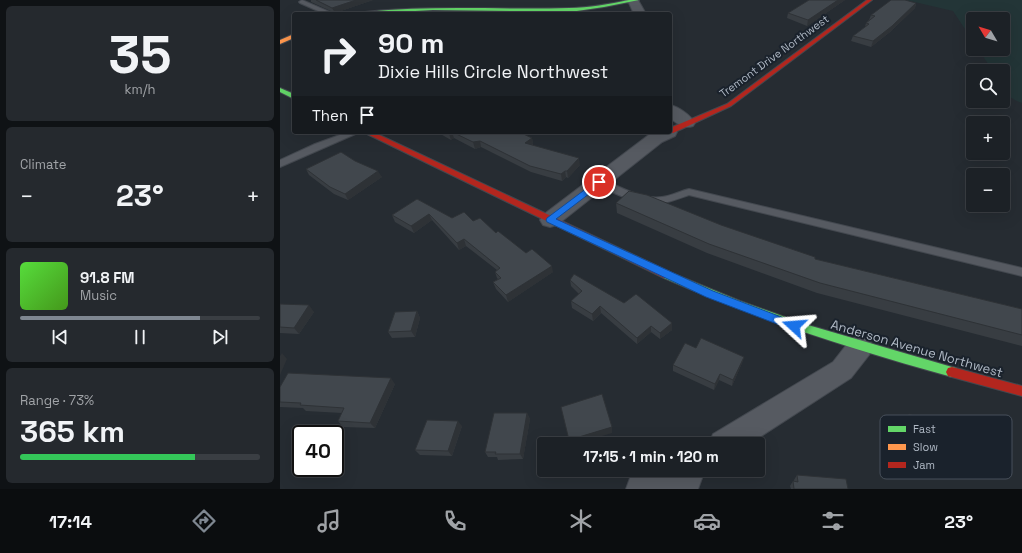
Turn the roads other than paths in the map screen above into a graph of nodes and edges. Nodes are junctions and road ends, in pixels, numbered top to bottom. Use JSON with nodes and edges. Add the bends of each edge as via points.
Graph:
{"nodes":[{"id":1,"x":633,"y":0,"type":"edge"},
{"id":2,"x":870,"y":0,"type":"edge"},
{"id":3,"x":302,"y":2,"type":"dead end"},
{"id":4,"x":325,"y":12,"type":"edge"},
{"id":5,"x":377,"y":12,"type":"edge"},
{"id":6,"x":639,"y":12,"type":"edge"},
{"id":7,"x":292,"y":37,"type":"edge"},
{"id":8,"x":280,"y":42,"type":"edge"},
{"id":9,"x":280,"y":90,"type":"edge"},
{"id":10,"x":292,"y":96,"type":"edge"},
{"id":11,"x":672,"y":112,"type":"edge"},
{"id":12,"x":687,"y":123,"type":"junction"},
{"id":13,"x":672,"y":130,"type":"edge"},
{"id":14,"x":351,"y":134,"type":"edge"},
{"id":15,"x":371,"y":134,"type":"edge"},
{"id":16,"x":665,"y":134,"type":"edge"},
{"id":17,"x":280,"y":164,"type":"edge"},
{"id":18,"x":599,"y":182,"type":"junction"},
{"id":19,"x":550,"y":220,"type":"junction"},
{"id":20,"x":1022,"y":272,"type":"edge"},
{"id":21,"x":860,"y":347,"type":"junction"},
{"id":22,"x":1022,"y":391,"type":"edge"},
{"id":23,"x":733,"y":437,"type":"edge"},
{"id":24,"x":664,"y":477,"type":"edge"},
{"id":25,"x":687,"y":477,"type":"edge"},
{"id":26,"x":641,"y":489,"type":"edge"},
{"id":27,"x":683,"y":489,"type":"edge"}],
"edges":[{"from":1,"to":5,"type":"street","via":[[572,8],[433,5]]},
{"from":1,"to":6,"type":"street"},
{"from":2,"to":12,"type":"street","name":"Tremont Drive Northwest","via":[[729,105]]},
{"from":3,"to":4,"type":"lane"},
{"from":7,"to":8,"type":"street"},
{"from":9,"to":10,"type":"street"},
{"from":11,"to":12,"type":"street"},
{"from":12,"to":13,"type":"street","name":"Tremont Drive Northwest"},
{"from":14,"to":17,"type":"lane"},
{"from":15,"to":19,"type":"street","name":"Anderson Avenue Northwest"},
{"from":16,"to":18,"type":"street"},
{"from":18,"to":19,"type":"street"},
{"from":18,"to":20,"type":"lane","via":[[641,198],[661,200],[689,192]]},
{"from":19,"to":21,"type":"street","name":"Anderson Avenue Northwest","via":[[709,294]]},
{"from":21,"to":22,"type":"street","name":"Anderson Avenue Northwest"},
{"from":21,"to":23,"type":"street","via":[[842,370]]},
{"from":24,"to":26,"type":"street"},
{"from":25,"to":27,"type":"street"}]}
